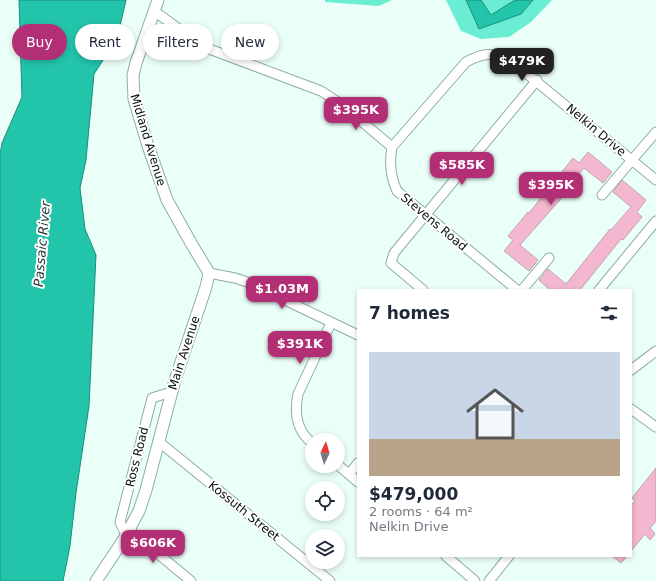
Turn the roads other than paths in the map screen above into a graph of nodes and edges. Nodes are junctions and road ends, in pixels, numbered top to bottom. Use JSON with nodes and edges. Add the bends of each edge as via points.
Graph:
{"nodes":[{"id":1,"x":156,"y":5,"type":"edge"},
{"id":2,"x":537,"y":80,"type":"junction"},
{"id":3,"x":656,"y":132,"type":"edge"},
{"id":4,"x":392,"y":147,"type":"junction"},
{"id":5,"x":631,"y":159,"type":"junction"},
{"id":6,"x":656,"y":180,"type":"edge"},
{"id":7,"x":602,"y":194,"type":"dead end"},
{"id":8,"x":425,"y":214,"type":"junction"},
{"id":9,"x":656,"y":221,"type":"edge"},
{"id":10,"x":549,"y":258,"type":"dead end"},
{"id":11,"x":209,"y":273,"type":"junction"},
{"id":12,"x":422,"y":289,"type":"edge"},
{"id":13,"x":516,"y":289,"type":"edge"},
{"id":14,"x":523,"y":289,"type":"edge"},
{"id":15,"x":600,"y":289,"type":"edge"},
{"id":16,"x":331,"y":323,"type":"junction"},
{"id":17,"x":357,"y":335,"type":"edge"},
{"id":18,"x":656,"y":351,"type":"edge"},
{"id":19,"x":632,"y":369,"type":"edge"},
{"id":20,"x":171,"y":392,"type":"junction"},
{"id":21,"x":632,"y":410,"type":"edge"},
{"id":22,"x":656,"y":427,"type":"edge"},
{"id":23,"x":305,"y":435,"type":"edge"},
{"id":24,"x":158,"y":441,"type":"junction"},
{"id":25,"x":357,"y":464,"type":"edge"},
{"id":26,"x":345,"y":471,"type":"edge"},
{"id":27,"x":349,"y":474,"type":"junction"},
{"id":28,"x":357,"y":481,"type":"edge"},
{"id":29,"x":128,"y":533,"type":"junction"},
{"id":30,"x":447,"y":557,"type":"edge"},
{"id":31,"x":508,"y":557,"type":"edge"},
{"id":32,"x":96,"y":581,"type":"edge"},
{"id":33,"x":191,"y":581,"type":"edge"},
{"id":34,"x":330,"y":581,"type":"edge"},
{"id":35,"x":475,"y":581,"type":"edge"},
{"id":36,"x":489,"y":581,"type":"edge"}],
"edges":[{"from":1,"to":4,"type":"street","via":[[204,47],[321,91],[341,104]]},
{"from":1,"to":11,"type":"main road","name":"Midland Avenue","via":[[133,75],[134,99],[167,200]]},
{"from":2,"to":4,"type":"street","name":"Nelkin Drive","via":[[500,55],[478,56],[466,62]]},
{"from":2,"to":5,"type":"street","name":"Nelkin Drive"},
{"from":2,"to":8,"type":"street"},
{"from":3,"to":5,"type":"street"},
{"from":4,"to":8,"type":"street","name":"Stevens Road","via":[[390,167],[397,191]]},
{"from":5,"to":6,"type":"street","name":"Nelkin Drive"},
{"from":5,"to":7,"type":"street"},
{"from":8,"to":12,"type":"street","via":[[394,253],[391,263]]},
{"from":8,"to":13,"type":"street","name":"Stevens Road"},
{"from":9,"to":15,"type":"street"},
{"from":10,"to":14,"type":"street"},
{"from":11,"to":16,"type":"street","via":[[247,282]]},
{"from":11,"to":20,"type":"main road","name":"Main Avenue"},
{"from":16,"to":17,"type":"street"},
{"from":16,"to":23,"type":"street","via":[[298,394],[296,414]]},
{"from":18,"to":19,"type":"street"},
{"from":20,"to":24,"type":"main road","name":"Main Avenue"},
{"from":20,"to":29,"type":"street","name":"Ross Road","via":[[152,398],[120,522]]},
{"from":21,"to":22,"type":"street"},
{"from":24,"to":29,"type":"main road","name":"Main Avenue","via":[[146,490]]},
{"from":24,"to":34,"type":"street","name":"Kossuth Street"},
{"from":25,"to":27,"type":"street"},
{"from":26,"to":27,"type":"street"},
{"from":27,"to":28,"type":"street"},
{"from":29,"to":32,"type":"main road","name":"Main Avenue"},
{"from":29,"to":33,"type":"street"},
{"from":30,"to":35,"type":"street"},
{"from":31,"to":36,"type":"street"}]}
